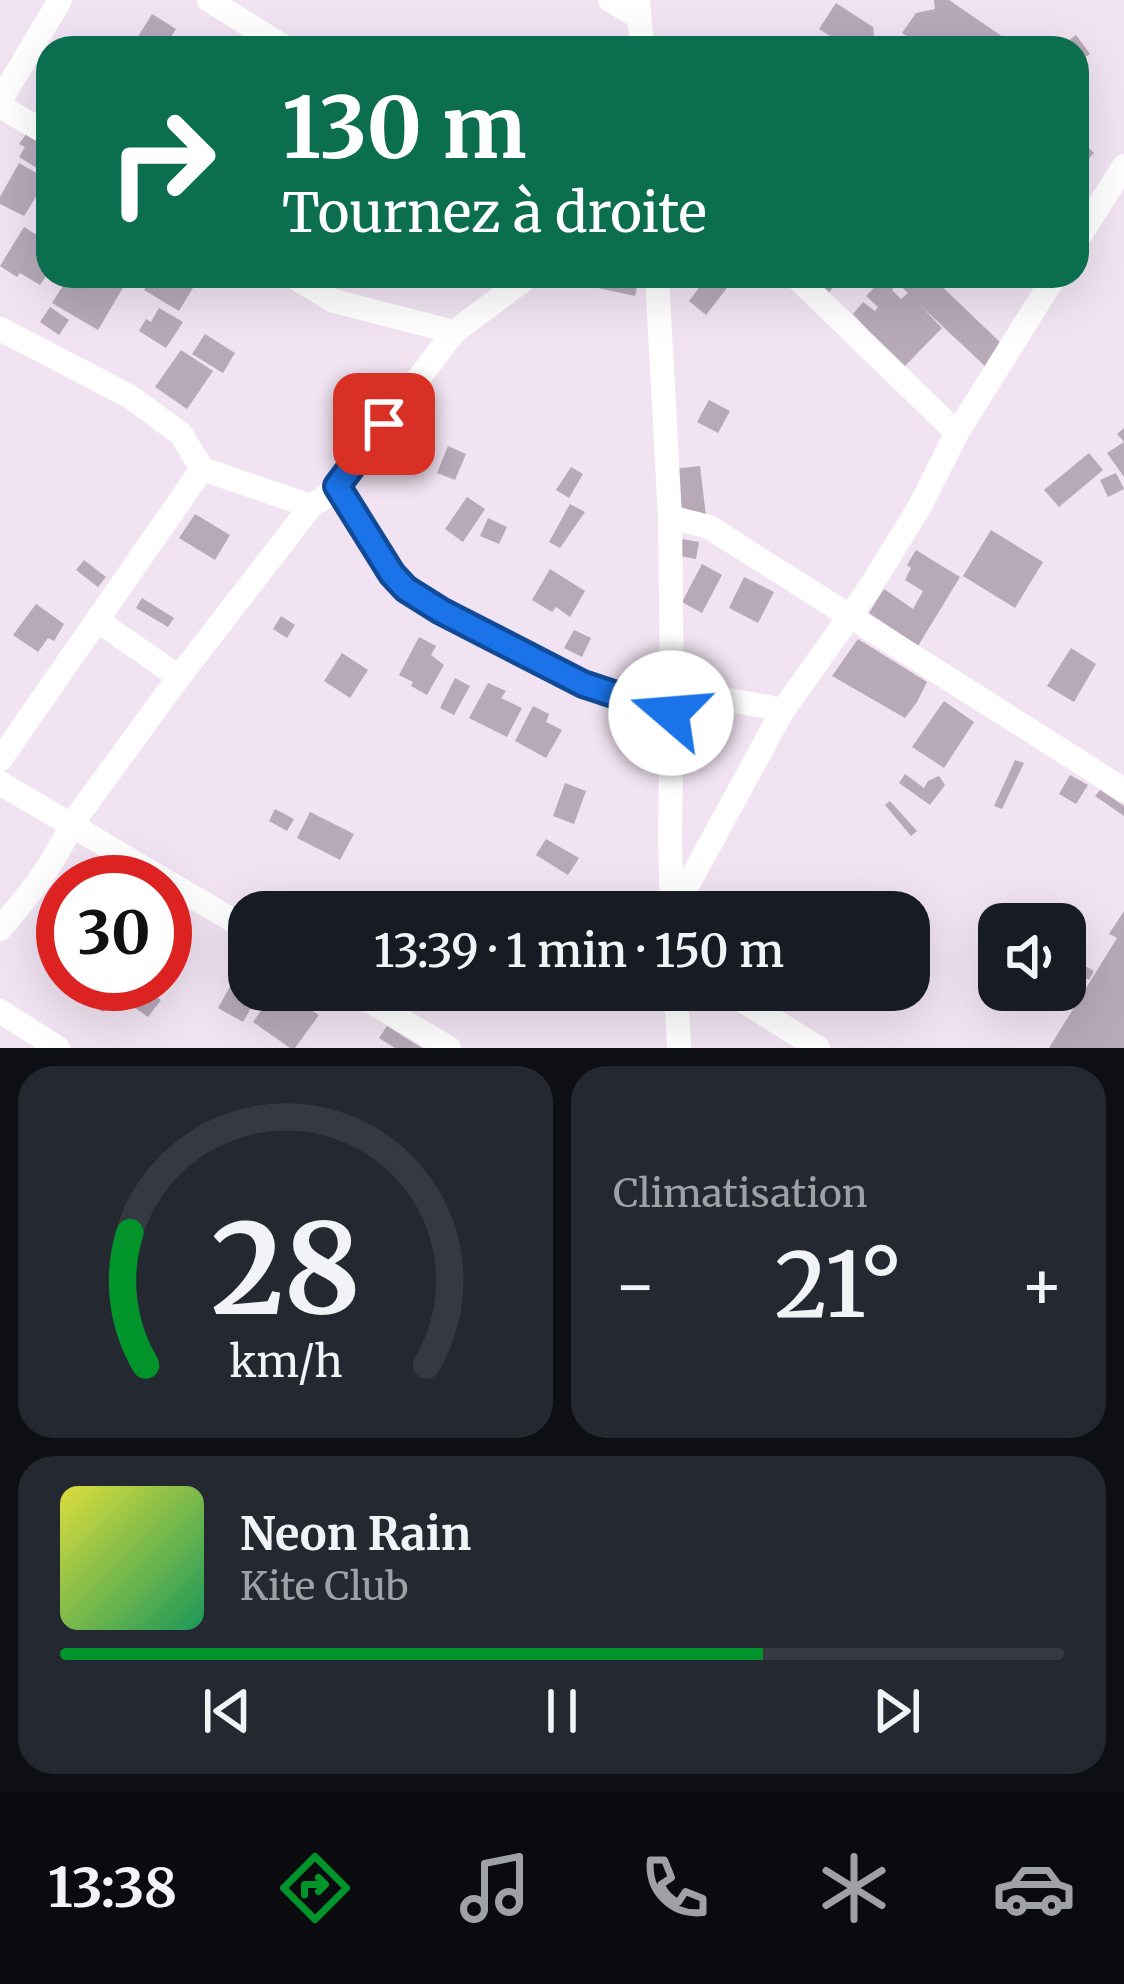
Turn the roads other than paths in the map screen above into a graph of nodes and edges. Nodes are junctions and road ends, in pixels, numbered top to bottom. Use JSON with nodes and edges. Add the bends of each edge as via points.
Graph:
{"nodes":[{"id":1,"x":60,"y":0,"type":"edge"},
{"id":2,"x":209,"y":0,"type":"edge"},
{"id":3,"x":610,"y":0,"type":"edge"},
{"id":4,"x":638,"y":8,"type":"edge"},
{"id":5,"x":39,"y":36,"type":"edge"},
{"id":6,"x":267,"y":36,"type":"edge"},
{"id":7,"x":36,"y":41,"type":"edge"},
{"id":8,"x":0,"y":103,"type":"edge"},
{"id":9,"x":36,"y":126,"type":"edge"},
{"id":10,"x":1124,"y":166,"type":"edge"},
{"id":11,"x":1089,"y":221,"type":"edge"},
{"id":12,"x":312,"y":288,"type":"edge"},
{"id":13,"x":513,"y":288,"type":"edge"},
{"id":14,"x":658,"y":288,"type":"edge"},
{"id":15,"x":807,"y":288,"type":"edge"},
{"id":16,"x":1048,"y":288,"type":"edge"},
{"id":17,"x":0,"y":329,"type":"edge"},
{"id":18,"x":454,"y":332,"type":"junction"},
{"id":19,"x":957,"y":433,"type":"junction"},
{"id":20,"x":202,"y":469,"type":"junction"},
{"id":21,"x":337,"y":486,"type":"junction"},
{"id":22,"x":311,"y":506,"type":"junction"},
{"id":23,"x":670,"y":517,"type":"junction"},
{"id":24,"x":850,"y":617,"type":"junction"},
{"id":25,"x":98,"y":621,"type":"junction"},
{"id":26,"x":179,"y":676,"type":"junction"},
{"id":27,"x":672,"y":701,"type":"junction"},
{"id":28,"x":783,"y":710,"type":"junction"},
{"id":29,"x":0,"y":760,"type":"edge"},
{"id":30,"x":0,"y":783,"type":"edge"},
{"id":31,"x":1124,"y":790,"type":"edge"},
{"id":32,"x":71,"y":825,"type":"junction"},
{"id":33,"x":228,"y":918,"type":"edge"},
{"id":34,"x":0,"y":929,"type":"edge"},
{"id":35,"x":0,"y":1011,"type":"edge"},
{"id":36,"x":386,"y":1011,"type":"edge"},
{"id":37,"x":677,"y":1011,"type":"edge"},
{"id":38,"x":759,"y":1011,"type":"edge"},
{"id":39,"x":58,"y":1048,"type":"edge"},
{"id":40,"x":449,"y":1048,"type":"edge"},
{"id":41,"x":679,"y":1048,"type":"edge"},
{"id":42,"x":818,"y":1048,"type":"edge"}],
"edges":[{"from":1,"to":5,"type":"street"},
{"from":2,"to":6,"type":"street"},
{"from":3,"to":4,"type":"street"},
{"from":7,"to":8,"type":"street"},
{"from":8,"to":9,"type":"street"},
{"from":10,"to":11,"type":"street"},
{"from":12,"to":18,"type":"street"},
{"from":13,"to":18,"type":"street"},
{"from":14,"to":23,"type":"street"},
{"from":15,"to":19,"type":"street"},
{"from":16,"to":19,"type":"street"},
{"from":17,"to":20,"type":"street","via":[[129,396],[181,434]]},
{"from":18,"to":21,"type":"street"},
{"from":19,"to":24,"type":"street"},
{"from":20,"to":22,"type":"street"},
{"from":20,"to":25,"type":"street"},
{"from":21,"to":22,"type":"street"},
{"from":21,"to":27,"type":"street","via":[[406,589],[583,684]]},
{"from":22,"to":26,"type":"street"},
{"from":23,"to":24,"type":"street","via":[[709,527]]},
{"from":23,"to":27,"type":"street"},
{"from":24,"to":28,"type":"street"},
{"from":24,"to":31,"type":"street"},
{"from":25,"to":26,"type":"street"},
{"from":25,"to":29,"type":"street"},
{"from":26,"to":32,"type":"street"},
{"from":27,"to":28,"type":"street"},
{"from":27,"to":28,"type":"street","via":[[673,912]]},
{"from":30,"to":32,"type":"street"},
{"from":32,"to":33,"type":"street"},
{"from":32,"to":34,"type":"street","via":[[34,890]]},
{"from":35,"to":39,"type":"street"},
{"from":36,"to":40,"type":"street"},
{"from":37,"to":41,"type":"street"},
{"from":38,"to":42,"type":"street"}]}
